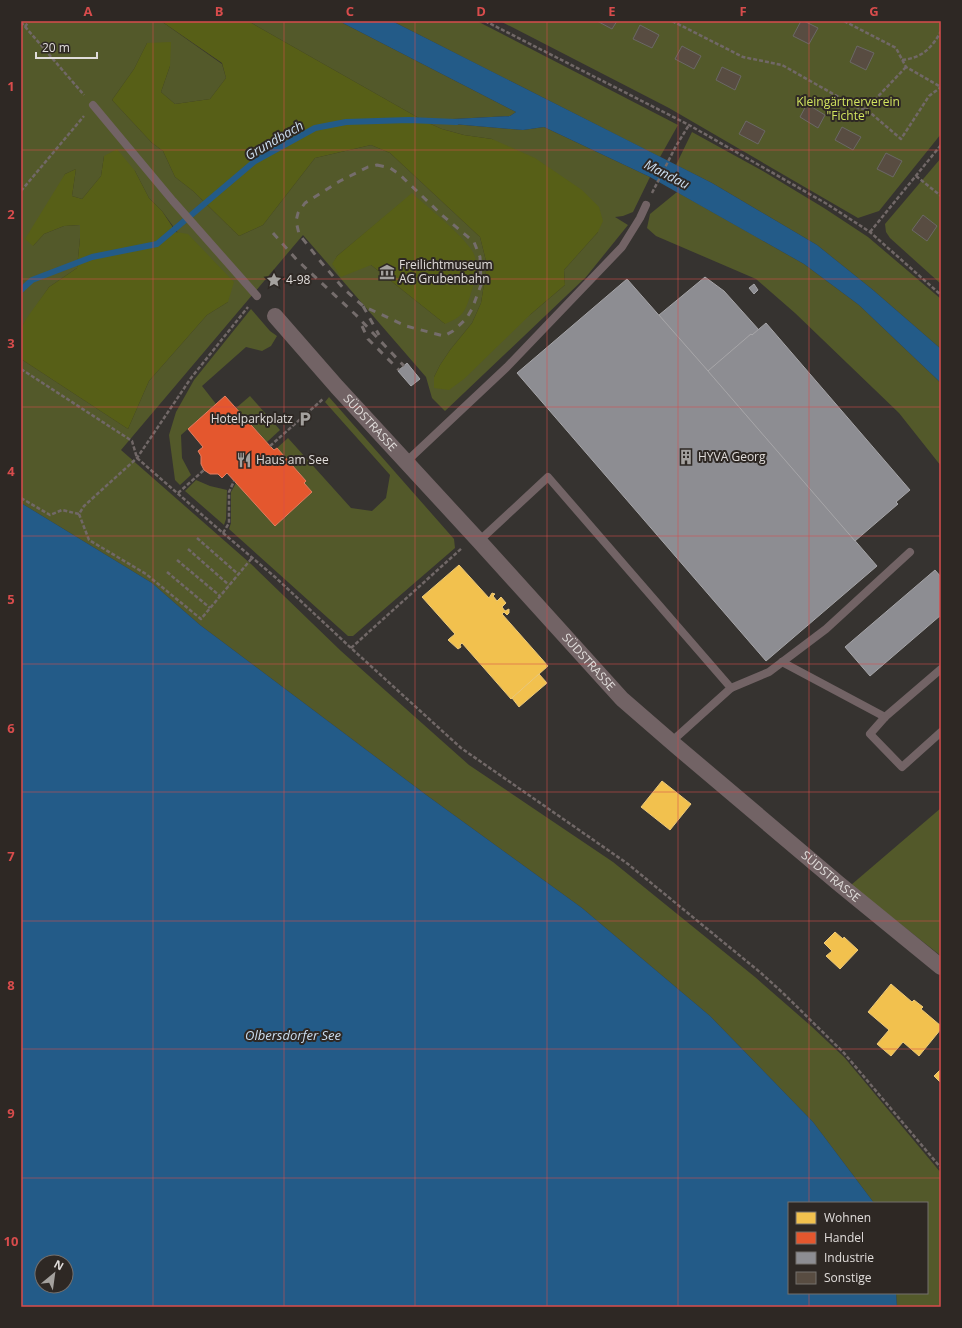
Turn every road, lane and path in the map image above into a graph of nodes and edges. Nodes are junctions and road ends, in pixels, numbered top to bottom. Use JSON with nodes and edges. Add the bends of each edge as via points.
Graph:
{"nodes":[{"id":1,"x":29,"y":21,"type":"edge"},
{"id":2,"x":485,"y":21,"type":"edge"},
{"id":3,"x":672,"y":21,"type":"edge"},
{"id":4,"x":844,"y":21,"type":"edge"},
{"id":5,"x":21,"y":22,"type":"edge"},
{"id":6,"x":25,"y":27,"type":"junction"},
{"id":7,"x":941,"y":31,"type":"edge"},
{"id":8,"x":902,"y":60,"type":"junction"},
{"id":9,"x":906,"y":67,"type":"junction"},
{"id":10,"x":941,"y":87,"type":"edge"},
{"id":11,"x":93,"y":105,"type":"junction"},
{"id":12,"x":866,"y":110,"type":"junction"},
{"id":13,"x":689,"y":125,"type":"junction"},
{"id":14,"x":941,"y":145,"type":"edge"},
{"id":15,"x":916,"y":176,"type":"junction"},
{"id":16,"x":21,"y":191,"type":"edge"},
{"id":17,"x":941,"y":196,"type":"edge"},
{"id":18,"x":646,"y":205,"type":"joint"},
{"id":19,"x":870,"y":232,"type":"junction"},
{"id":20,"x":941,"y":295,"type":"edge"},
{"id":21,"x":257,"y":296,"type":"joint"},
{"id":22,"x":275,"y":316,"type":"dead end"},
{"id":23,"x":21,"y":369,"type":"edge"},
{"id":24,"x":320,"y":402,"type":"dead end"},
{"id":25,"x":270,"y":446,"type":"dead end"},
{"id":26,"x":137,"y":458,"type":"junction"},
{"id":27,"x":407,"y":461,"type":"junction"},
{"id":28,"x":204,"y":470,"type":"dead end"},
{"id":29,"x":234,"y":481,"type":"dead end"},
{"id":30,"x":178,"y":493,"type":"junction"},
{"id":31,"x":21,"y":498,"type":"edge"},
{"id":32,"x":79,"y":514,"type":"junction"},
{"id":33,"x":223,"y":533,"type":"junction"},
{"id":34,"x":197,"y":538,"type":"dead end"},
{"id":35,"x":477,"y":539,"type":"junction"},
{"id":36,"x":188,"y":549,"type":"dead end"},
{"id":37,"x":910,"y":552,"type":"dead end"},
{"id":38,"x":252,"y":558,"type":"junction"},
{"id":39,"x":177,"y":560,"type":"dead end"},
{"id":40,"x":166,"y":572,"type":"dead end"},
{"id":41,"x":238,"y":574,"type":"junction"},
{"id":42,"x":229,"y":585,"type":"junction"},
{"id":43,"x":220,"y":596,"type":"junction"},
{"id":44,"x":210,"y":608,"type":"junction"},
{"id":45,"x":351,"y":648,"type":"junction"},
{"id":46,"x":782,"y":662,"type":"junction"},
{"id":47,"x":941,"y":669,"type":"edge"},
{"id":48,"x":731,"y":688,"type":"junction"},
{"id":49,"x":885,"y":717,"type":"junction"},
{"id":50,"x":941,"y":732,"type":"edge"},
{"id":51,"x":672,"y":742,"type":"junction"},
{"id":52,"x":941,"y":967,"type":"edge"},
{"id":53,"x":941,"y":1168,"type":"edge"}],
"edges":[{"from":1,"to":6,"type":"path"},
{"from":2,"to":13,"type":"path"},
{"from":3,"to":12,"type":"path","via":[[743,58],[782,65],[858,108]]},
{"from":4,"to":8,"type":"path","via":[[896,48]]},
{"from":5,"to":6,"type":"path"},
{"from":6,"to":11,"type":"path"},
{"from":7,"to":8,"type":"path","via":[[926,52],[913,59]]},
{"from":8,"to":9,"type":"path"},
{"from":9,"to":10,"type":"path"},
{"from":9,"to":12,"type":"path"},
{"from":10,"to":12,"type":"path","via":[[930,96],[901,139]]},
{"from":11,"to":16,"type":"path"},
{"from":11,"to":21,"type":"lane"},
{"from":13,"to":18,"type":"path"},
{"from":13,"to":19,"type":"path","via":[[827,204]]},
{"from":14,"to":15,"type":"path"},
{"from":15,"to":17,"type":"path"},
{"from":15,"to":19,"type":"path"},
{"from":18,"to":27,"type":"lane","via":[[622,247],[507,367]]},
{"from":19,"to":20,"type":"path"},
{"from":21,"to":26,"type":"path","via":[[192,378]]},
{"from":22,"to":27,"type":"street","name":"SÜDSTRASSE"},
{"from":23,"to":26,"type":"path","via":[[132,441]]},
{"from":24,"to":25,"type":"path"},
{"from":26,"to":30,"type":"path"},
{"from":26,"to":32,"type":"path","via":[[84,506]]},
{"from":27,"to":35,"type":"street","name":"SÜDSTRASSE"},
{"from":28,"to":30,"type":"path"},
{"from":29,"to":33,"type":"path","via":[[230,492],[229,522]]},
{"from":30,"to":33,"type":"path"},
{"from":31,"to":32,"type":"path","via":[[50,516],[62,510]]},
{"from":32,"to":44,"type":"path","via":[[89,540],[146,574],[200,619]]},
{"from":33,"to":38,"type":"path"},
{"from":34,"to":41,"type":"path"},
{"from":35,"to":45,"type":"path"},
{"from":35,"to":48,"type":"lane","via":[[548,477]]},
{"from":35,"to":51,"type":"street","name":"SÜDSTRASSE","via":[[622,699]]},
{"from":36,"to":42,"type":"path"},
{"from":37,"to":46,"type":"lane","via":[[826,629]]},
{"from":38,"to":41,"type":"path"},
{"from":38,"to":45,"type":"path"},
{"from":39,"to":43,"type":"path"},
{"from":40,"to":44,"type":"path"},
{"from":41,"to":42,"type":"path"},
{"from":42,"to":43,"type":"path"},
{"from":43,"to":44,"type":"path"},
{"from":45,"to":53,"type":"path","via":[[462,748],[628,864],[767,978],[844,1053]]},
{"from":46,"to":48,"type":"lane","via":[[769,672]]},
{"from":46,"to":49,"type":"lane"},
{"from":47,"to":49,"type":"lane"},
{"from":48,"to":51,"type":"lane"},
{"from":49,"to":50,"type":"lane","via":[[870,734],[902,767]]},
{"from":51,"to":52,"type":"street","name":"SÜDSTRASSE"}]}
